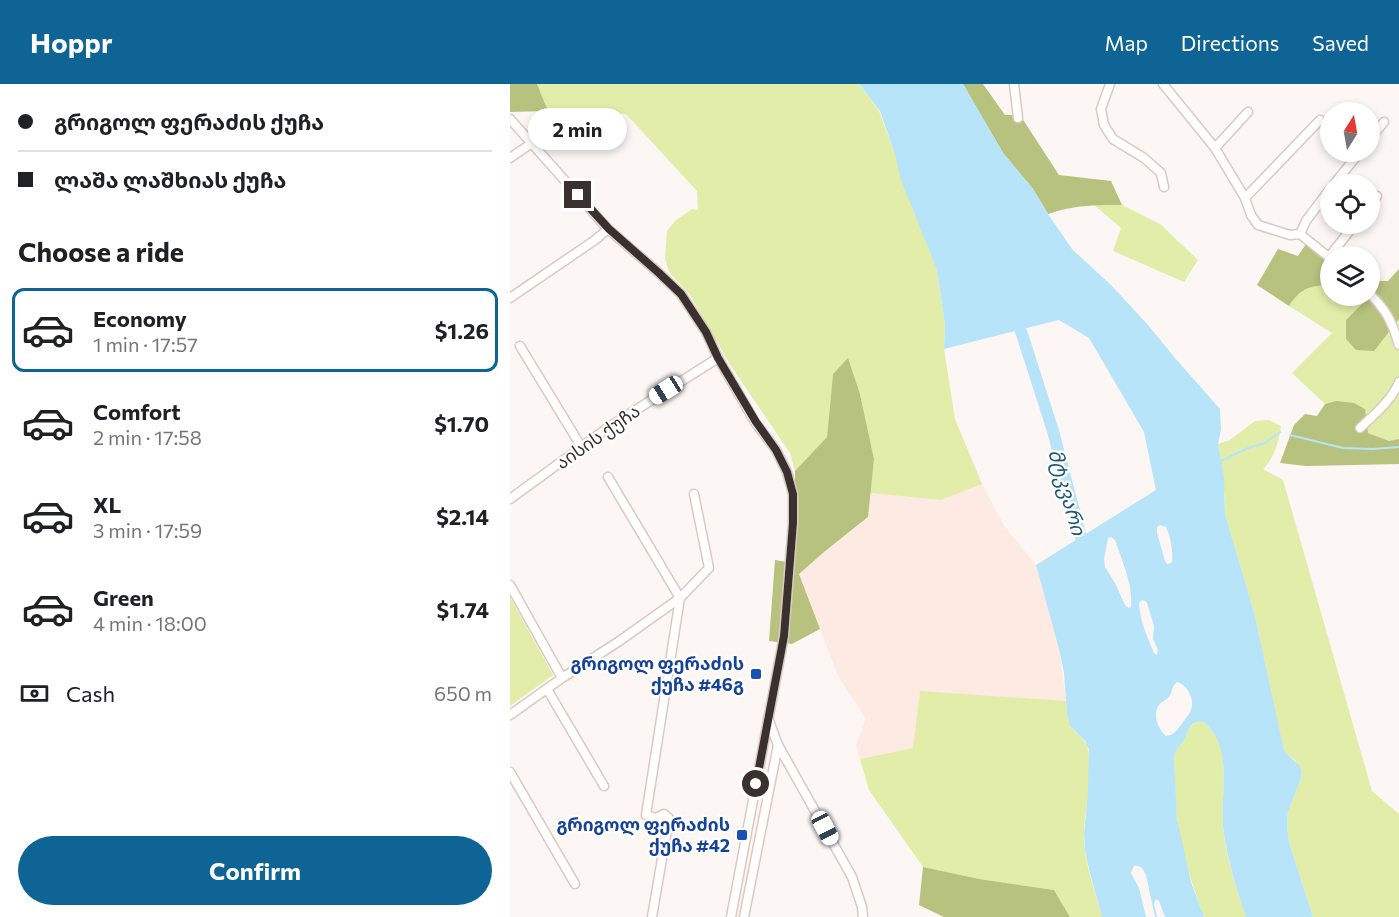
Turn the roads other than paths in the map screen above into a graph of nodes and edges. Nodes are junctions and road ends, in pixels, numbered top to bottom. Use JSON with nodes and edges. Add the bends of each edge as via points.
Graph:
{"nodes":[{"id":1,"x":1014,"y":84,"type":"edge"},
{"id":2,"x":1110,"y":84,"type":"edge"},
{"id":3,"x":1163,"y":84,"type":"edge"},
{"id":4,"x":1248,"y":112,"type":"dead end"},
{"id":5,"x":1018,"y":118,"type":"dead end"},
{"id":6,"x":510,"y":119,"type":"edge"},
{"id":7,"x":1320,"y":120,"type":"dead end"},
{"id":8,"x":1384,"y":122,"type":"dead end"},
{"id":9,"x":1380,"y":127,"type":"edge"},
{"id":10,"x":532,"y":143,"type":"junction"},
{"id":11,"x":1215,"y":148,"type":"junction"},
{"id":12,"x":510,"y":158,"type":"edge"},
{"id":13,"x":1352,"y":162,"type":"edge"},
{"id":14,"x":1342,"y":174,"type":"edge"},
{"id":15,"x":1164,"y":187,"type":"dead end"},
{"id":16,"x":1245,"y":198,"type":"junction"},
{"id":17,"x":1320,"y":202,"type":"edge"},
{"id":18,"x":609,"y":229,"type":"junction"},
{"id":19,"x":1300,"y":234,"type":"junction"},
{"id":20,"x":1347,"y":234,"type":"edge"},
{"id":21,"x":1338,"y":246,"type":"edge"},
{"id":22,"x":1320,"y":249,"type":"edge"},
{"id":23,"x":510,"y":298,"type":"edge"},
{"id":24,"x":1380,"y":304,"type":"edge"},
{"id":25,"x":1399,"y":345,"type":"edge"},
{"id":26,"x":520,"y":346,"type":"dead end"},
{"id":27,"x":718,"y":358,"type":"junction"},
{"id":28,"x":1399,"y":382,"type":"edge"},
{"id":29,"x":1360,"y":428,"type":"dead end"},
{"id":30,"x":582,"y":448,"type":"junction"},
{"id":31,"x":608,"y":477,"type":"dead end"},
{"id":32,"x":694,"y":494,"type":"dead end"},
{"id":33,"x":510,"y":498,"type":"edge"},
{"id":34,"x":510,"y":585,"type":"edge"},
{"id":35,"x":680,"y":598,"type":"junction"},
{"id":36,"x":562,"y":678,"type":"junction"},
{"id":37,"x":548,"y":689,"type":"junction"},
{"id":38,"x":510,"y":715,"type":"edge"},
{"id":39,"x":768,"y":718,"type":"junction"},
{"id":40,"x":778,"y":746,"type":"junction"},
{"id":41,"x":510,"y":772,"type":"edge"},
{"id":42,"x":604,"y":786,"type":"dead end"},
{"id":43,"x":575,"y":885,"type":"dead end"},
{"id":44,"x":652,"y":917,"type":"edge"},
{"id":45,"x":731,"y":917,"type":"edge"},
{"id":46,"x":744,"y":917,"type":"edge"},
{"id":47,"x":863,"y":917,"type":"edge"}],
"edges":[{"from":1,"to":5,"type":"street"},
{"from":2,"to":15,"type":"street","via":[[1101,109],[1104,125],[1113,139],[1161,173]]},
{"from":3,"to":11,"type":"street"},
{"from":4,"to":11,"type":"street"},
{"from":6,"to":10,"type":"street"},
{"from":7,"to":16,"type":"street"},
{"from":8,"to":9,"type":"street"},
{"from":10,"to":12,"type":"street"},
{"from":10,"to":18,"type":"street"},
{"from":11,"to":16,"type":"street"},
{"from":13,"to":14,"type":"street"},
{"from":16,"to":19,"type":"street","via":[[1258,225],[1290,236]]},
{"from":17,"to":19,"type":"street"},
{"from":18,"to":23,"type":"street"},
{"from":18,"to":27,"type":"street","via":[[681,294]]},
{"from":19,"to":22,"type":"street"},
{"from":20,"to":21,"type":"street"},
{"from":24,"to":25,"type":"street","via":[[1392,322]]},
{"from":26,"to":30,"type":"street"},
{"from":27,"to":30,"type":"street","name":"აისის ქუჩა"},
{"from":27,"to":39,"type":"street","via":[[776,450],[793,494],[784,636]]},
{"from":28,"to":29,"type":"street"},
{"from":30,"to":33,"type":"street","name":"აისის ქუჩა"},
{"from":31,"to":35,"type":"street"},
{"from":32,"to":35,"type":"street","via":[[709,568]]},
{"from":34,"to":36,"type":"street"},
{"from":35,"to":36,"type":"street"},
{"from":35,"to":44,"type":"street","via":[[646,815],[656,818],[664,814],[669,818]]},
{"from":36,"to":37,"type":"street"},
{"from":37,"to":38,"type":"street"},
{"from":37,"to":42,"type":"street"},
{"from":39,"to":40,"type":"street"},
{"from":39,"to":45,"type":"street"},
{"from":40,"to":46,"type":"street"},
{"from":40,"to":47,"type":"street","via":[[852,877]]},
{"from":41,"to":43,"type":"street"}]}
